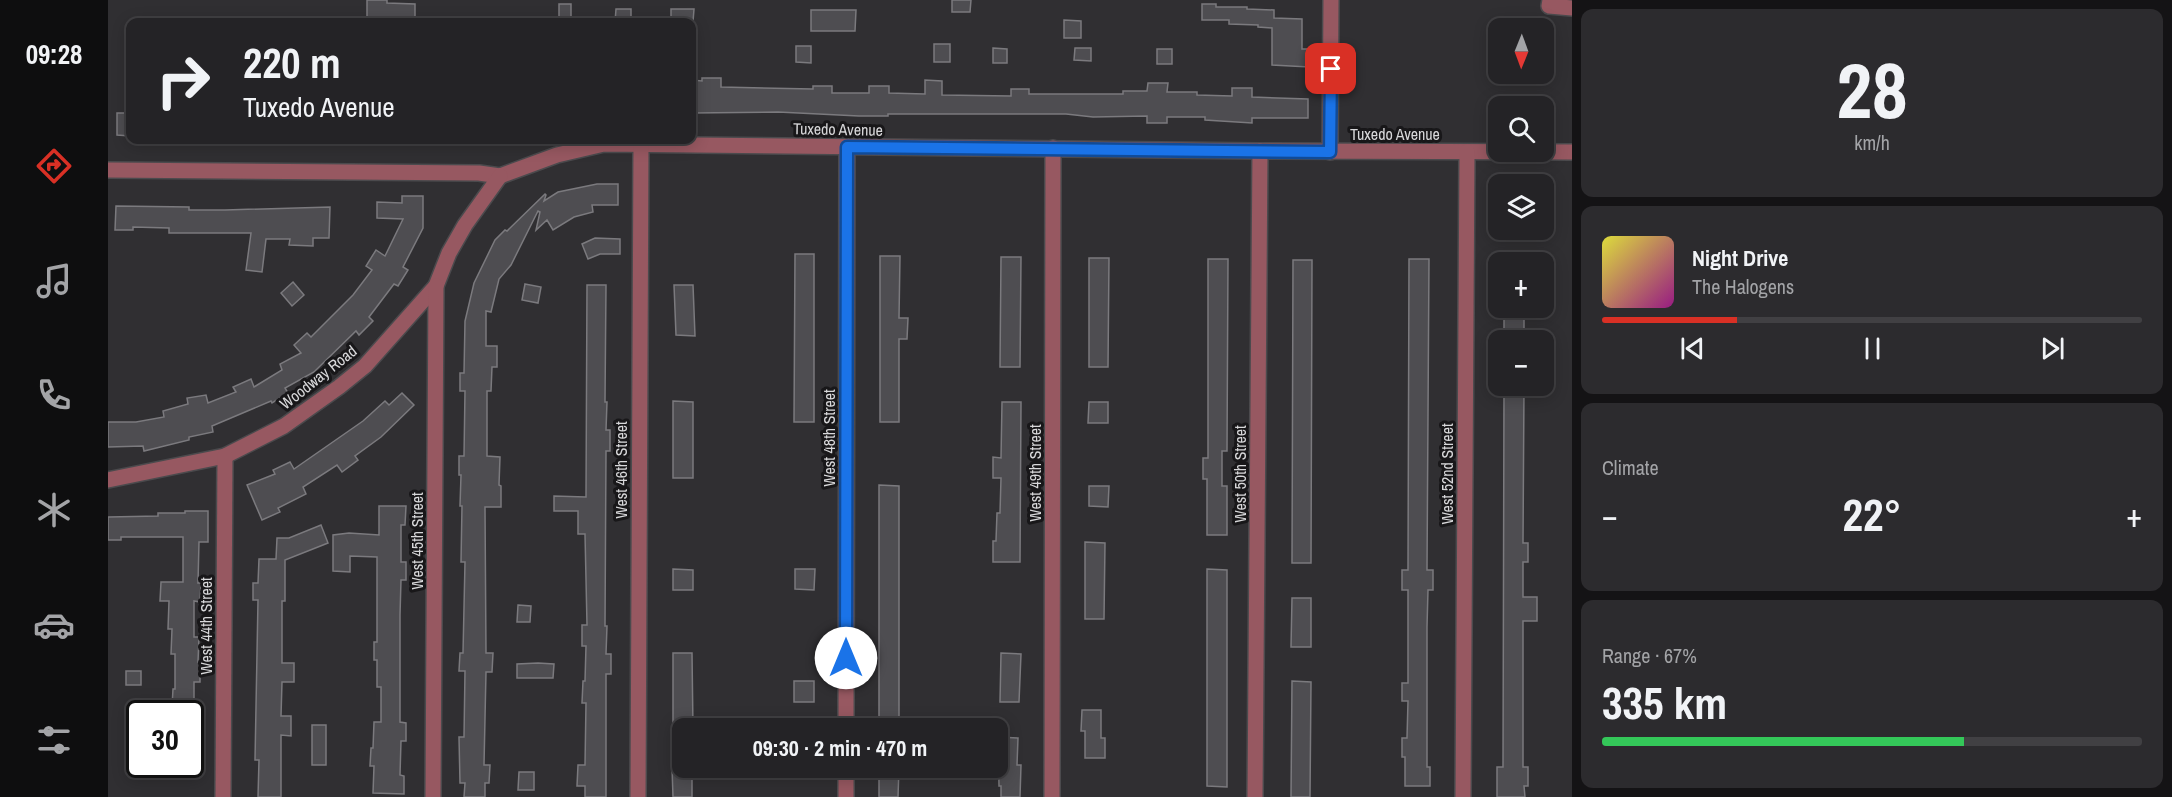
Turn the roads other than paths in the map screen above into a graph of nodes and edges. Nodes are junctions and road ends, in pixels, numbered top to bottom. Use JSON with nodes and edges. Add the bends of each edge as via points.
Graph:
{"nodes":[{"id":1,"x":1331,"y":0,"type":"edge"},
{"id":2,"x":1549,"y":3,"type":"edge"},
{"id":3,"x":1572,"y":8,"type":"edge"},
{"id":4,"x":641,"y":144,"type":"junction"},
{"id":5,"x":847,"y":147,"type":"junction"},
{"id":6,"x":1053,"y":148,"type":"junction"},
{"id":7,"x":1260,"y":151,"type":"junction"},
{"id":8,"x":1330,"y":152,"type":"junction"},
{"id":9,"x":1467,"y":152,"type":"junction"},
{"id":10,"x":1572,"y":152,"type":"edge"},
{"id":11,"x":108,"y":170,"type":"edge"},
{"id":12,"x":500,"y":176,"type":"junction"},
{"id":13,"x":436,"y":286,"type":"junction"},
{"id":14,"x":225,"y":456,"type":"junction"},
{"id":15,"x":108,"y":480,"type":"edge"},
{"id":16,"x":846,"y":718,"type":"edge"},
{"id":17,"x":846,"y":778,"type":"edge"},
{"id":18,"x":223,"y":797,"type":"edge"},
{"id":19,"x":433,"y":797,"type":"edge"},
{"id":20,"x":638,"y":797,"type":"edge"},
{"id":21,"x":846,"y":797,"type":"edge"},
{"id":22,"x":1052,"y":797,"type":"edge"},
{"id":23,"x":1255,"y":797,"type":"edge"},
{"id":24,"x":1463,"y":797,"type":"edge"}],
"edges":[{"from":1,"to":8,"type":"street"},
{"from":2,"to":3,"type":"street"},
{"from":4,"to":5,"type":"street","name":"Tuxedo Avenue"},
{"from":4,"to":12,"type":"street","name":"Tuxedo Avenue","via":[[604,144],[557,154]]},
{"from":4,"to":20,"type":"street","name":"West 46th Street"},
{"from":5,"to":6,"type":"street","name":"Tuxedo Avenue"},
{"from":5,"to":16,"type":"street","name":"West 48th Street"},
{"from":6,"to":7,"type":"street","name":"Tuxedo Avenue"},
{"from":6,"to":22,"type":"street","name":"West 49th Street"},
{"from":7,"to":8,"type":"street","name":"Tuxedo Avenue"},
{"from":7,"to":23,"type":"street","name":"West 50th Street"},
{"from":8,"to":9,"type":"street","name":"Tuxedo Avenue"},
{"from":9,"to":10,"type":"street","name":"Tuxedo Avenue"},
{"from":9,"to":24,"type":"street","name":"West 52nd Street"},
{"from":11,"to":12,"type":"street","name":"Tuxedo Avenue"},
{"from":12,"to":13,"type":"street","name":"Woodway Road","via":[[465,225]]},
{"from":13,"to":14,"type":"street","name":"Woodway Road","via":[[356,374],[284,426]]},
{"from":13,"to":19,"type":"street","name":"West 45th Street"},
{"from":14,"to":15,"type":"street","name":"Woodway Road"},
{"from":14,"to":18,"type":"street","name":"West 44th Street"},
{"from":17,"to":21,"type":"street"}]}
